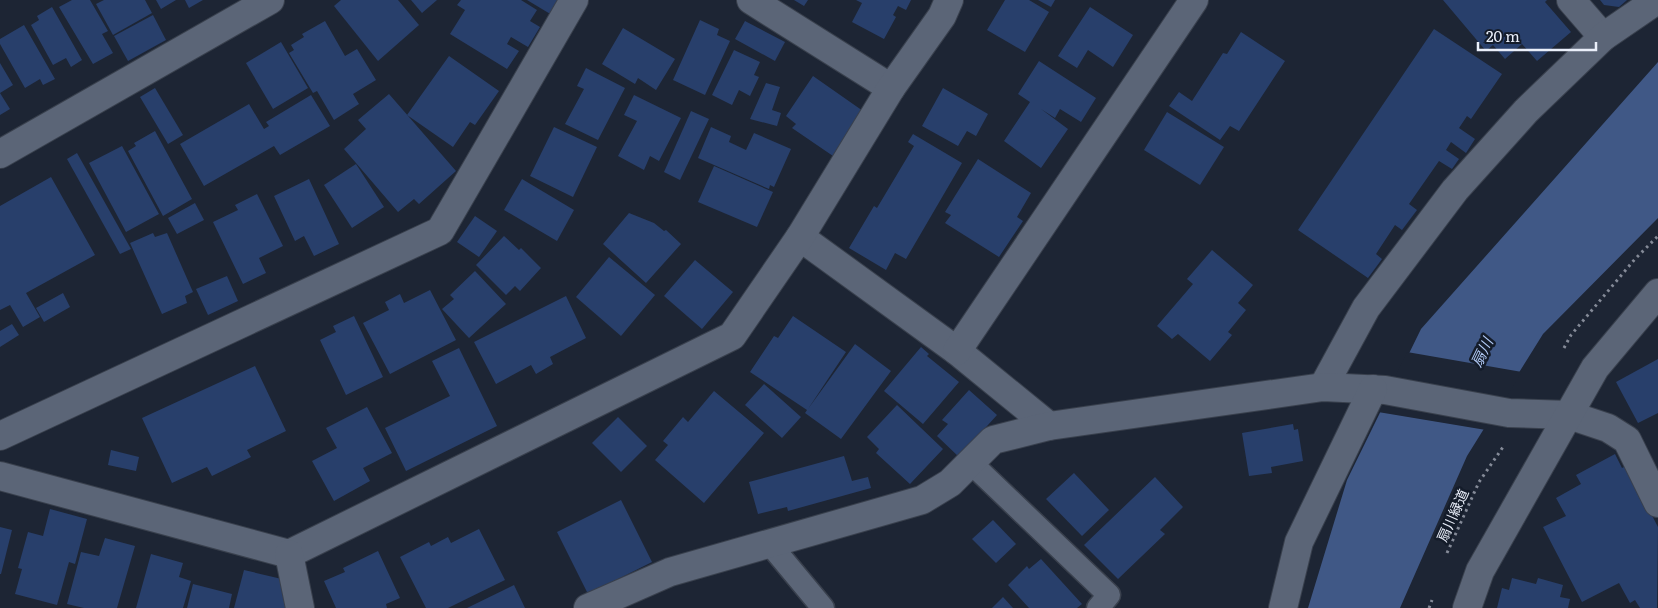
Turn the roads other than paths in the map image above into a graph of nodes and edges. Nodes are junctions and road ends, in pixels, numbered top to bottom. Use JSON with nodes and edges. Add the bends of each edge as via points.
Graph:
{"nodes":[{"id":1,"x":270,"y":0,"type":"edge"},
{"id":2,"x":574,"y":0,"type":"edge"},
{"id":3,"x":751,"y":0,"type":"edge"},
{"id":4,"x":949,"y":0,"type":"edge"},
{"id":5,"x":1194,"y":0,"type":"edge"},
{"id":6,"x":1571,"y":0,"type":"edge"},
{"id":7,"x":1657,"y":0,"type":"edge"},
{"id":8,"x":1603,"y":37,"type":"junction"},
{"id":9,"x":891,"y":88,"type":"junction"},
{"id":10,"x":0,"y":154,"type":"edge"},
{"id":11,"x":800,"y":237,"type":"junction"},
{"id":12,"x":1658,"y":293,"type":"edge"},
{"id":13,"x":957,"y":351,"type":"junction"},
{"id":14,"x":1323,"y":387,"type":"junction"},
{"id":15,"x":1379,"y":390,"type":"junction"},
{"id":16,"x":1569,"y":415,"type":"junction"},
{"id":17,"x":1048,"y":426,"type":"junction"},
{"id":18,"x":0,"y":436,"type":"edge"},
{"id":19,"x":970,"y":462,"type":"junction"},
{"id":20,"x":0,"y":476,"type":"edge"},
{"id":21,"x":1658,"y":503,"type":"edge"},
{"id":22,"x":769,"y":543,"type":"junction"},
{"id":23,"x":289,"y":554,"type":"junction"},
{"id":24,"x":300,"y":608,"type":"edge"},
{"id":25,"x":588,"y":608,"type":"edge"},
{"id":26,"x":823,"y":608,"type":"edge"},
{"id":27,"x":1098,"y":608,"type":"edge"},
{"id":28,"x":1283,"y":608,"type":"edge"},
{"id":29,"x":1467,"y":608,"type":"edge"}],
"edges":[{"from":1,"to":10,"type":"street"},
{"from":2,"to":18,"type":"street","via":[[440,231]]},
{"from":3,"to":9,"type":"street"},
{"from":4,"to":9,"type":"street","via":[[942,16]]},
{"from":5,"to":13,"type":"street"},
{"from":6,"to":8,"type":"street"},
{"from":7,"to":8,"type":"street"},
{"from":8,"to":14,"type":"street","via":[[1526,111],[1455,190],[1366,308]]},
{"from":9,"to":11,"type":"street"},
{"from":11,"to":13,"type":"street"},
{"from":11,"to":23,"type":"street","via":[[732,336]]},
{"from":12,"to":16,"type":"street","via":[[1595,368]]},
{"from":13,"to":17,"type":"street"},
{"from":14,"to":15,"type":"street"},
{"from":14,"to":17,"type":"street"},
{"from":15,"to":16,"type":"street","via":[[1509,413]]},
{"from":15,"to":28,"type":"street","via":[[1299,542]]},
{"from":16,"to":21,"type":"street","via":[[1608,428],[1627,440]]},
{"from":16,"to":29,"type":"street","via":[[1480,571]]},
{"from":17,"to":19,"type":"street","via":[[993,440]]},
{"from":19,"to":22,"type":"street","via":[[950,483],[922,500]]},
{"from":19,"to":27,"type":"lane","via":[[1109,595]]},
{"from":20,"to":23,"type":"street"},
{"from":22,"to":25,"type":"street","via":[[670,572]]},
{"from":22,"to":26,"type":"lane"},
{"from":23,"to":24,"type":"street"}]}
